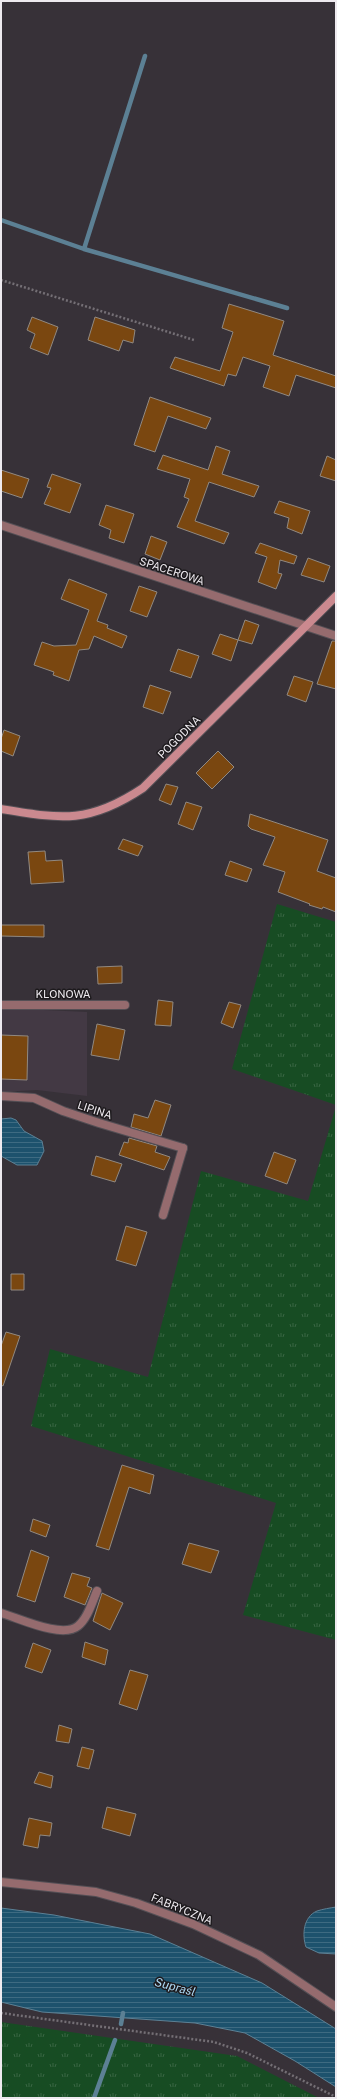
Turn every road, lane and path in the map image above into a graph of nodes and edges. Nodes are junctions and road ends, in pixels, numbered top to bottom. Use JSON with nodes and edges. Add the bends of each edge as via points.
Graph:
{"nodes":[{"id":1,"x":1,"y":280,"type":"edge"},
{"id":2,"x":194,"y":340,"type":"dead end"},
{"id":3,"x":1,"y":525,"type":"edge"},
{"id":4,"x":336,"y":596,"type":"edge"},
{"id":5,"x":305,"y":627,"type":"junction"},
{"id":6,"x":336,"y":636,"type":"edge"},
{"id":7,"x":1,"y":809,"type":"edge"},
{"id":8,"x":1,"y":1005,"type":"edge"},
{"id":9,"x":125,"y":1005,"type":"dead end"},
{"id":10,"x":1,"y":1096,"type":"edge"},
{"id":11,"x":163,"y":1215,"type":"dead end"},
{"id":12,"x":97,"y":1591,"type":"dead end"},
{"id":13,"x":1,"y":1613,"type":"edge"},
{"id":14,"x":1,"y":1882,"type":"edge"},
{"id":15,"x":336,"y":2007,"type":"edge"},
{"id":16,"x":1,"y":2013,"type":"edge"},
{"id":17,"x":336,"y":2097,"type":"edge"}],
"edges":[{"from":1,"to":2,"type":"path"},
{"from":3,"to":5,"type":"street","name":"SPACEROWA"},
{"from":4,"to":5,"type":"street","name":"POGODNA"},
{"from":5,"to":6,"type":"street","name":"SPACEROWA"},
{"from":5,"to":7,"type":"street","name":"POGODNA","via":[[143,788],[124,801],[79,817],[51,817]]},
{"from":8,"to":9,"type":"street","name":"KLONOWA"},
{"from":10,"to":11,"type":"street","name":"LIPINA","via":[[34,1098],[92,1121],[183,1148]]},
{"from":12,"to":13,"type":"street","via":[[85,1618],[70,1630],[50,1629]]},
{"from":14,"to":15,"type":"street","name":"FABRYCZNA","via":[[96,1892],[136,1902],[192,1924],[258,1955]]},
{"from":16,"to":17,"type":"path","via":[[214,2042],[247,2053]]}]}
